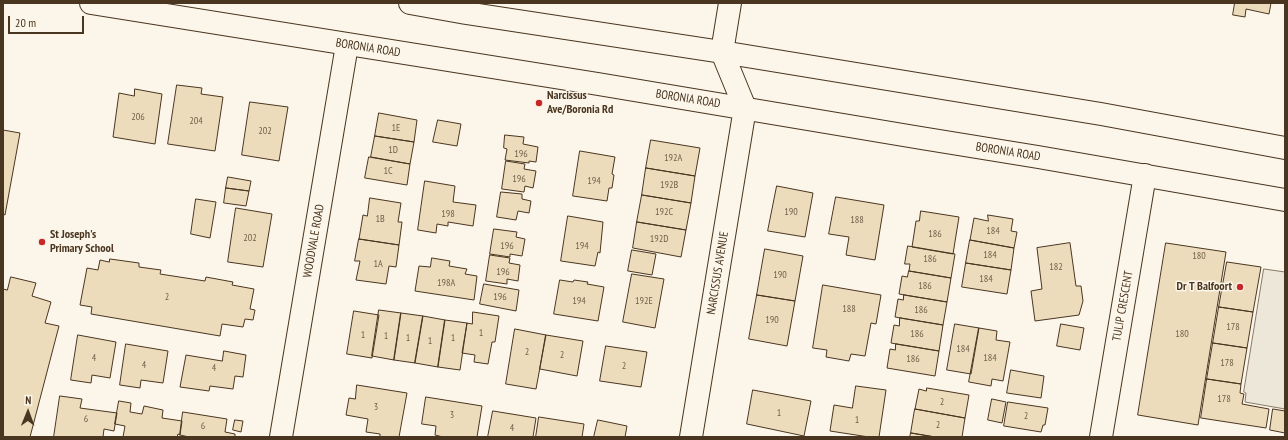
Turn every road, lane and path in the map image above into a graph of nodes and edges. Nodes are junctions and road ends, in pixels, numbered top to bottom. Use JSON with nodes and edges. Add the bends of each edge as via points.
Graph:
{"nodes":[{"id":1,"x":91,"y":3,"type":"edge"},
{"id":2,"x":410,"y":3,"type":"edge"},
{"id":3,"x":730,"y":3,"type":"edge"},
{"id":4,"x":347,"y":44,"type":"junction"},
{"id":5,"x":722,"y":52,"type":"junction"},
{"id":6,"x":745,"y":108,"type":"junction"},
{"id":7,"x":1285,"y":148,"type":"edge"},
{"id":8,"x":1145,"y":175,"type":"junction"},
{"id":9,"x":1285,"y":200,"type":"edge"},
{"id":10,"x":281,"y":437,"type":"edge"},
{"id":11,"x":691,"y":437,"type":"edge"},
{"id":12,"x":1101,"y":437,"type":"edge"}],
"edges":[{"from":1,"to":4,"type":"main road","name":"BORONIA ROAD"},
{"from":2,"to":5,"type":"main road"},
{"from":3,"to":5,"type":"main road"},
{"from":4,"to":6,"type":"main road","name":"BORONIA ROAD"},
{"from":4,"to":10,"type":"main road","name":"WOODVALE ROAD"},
{"from":5,"to":6,"type":"main road"},
{"from":5,"to":7,"type":"main road","via":[[1101,114]]},
{"from":6,"to":8,"type":"main road","name":"BORONIA ROAD"},
{"from":6,"to":11,"type":"main road","name":"NARCISSUS AVENUE"},
{"from":8,"to":9,"type":"main road","name":"BORONIA ROAD"},
{"from":8,"to":12,"type":"main road","name":"TULIP CRESCENT"}]}
